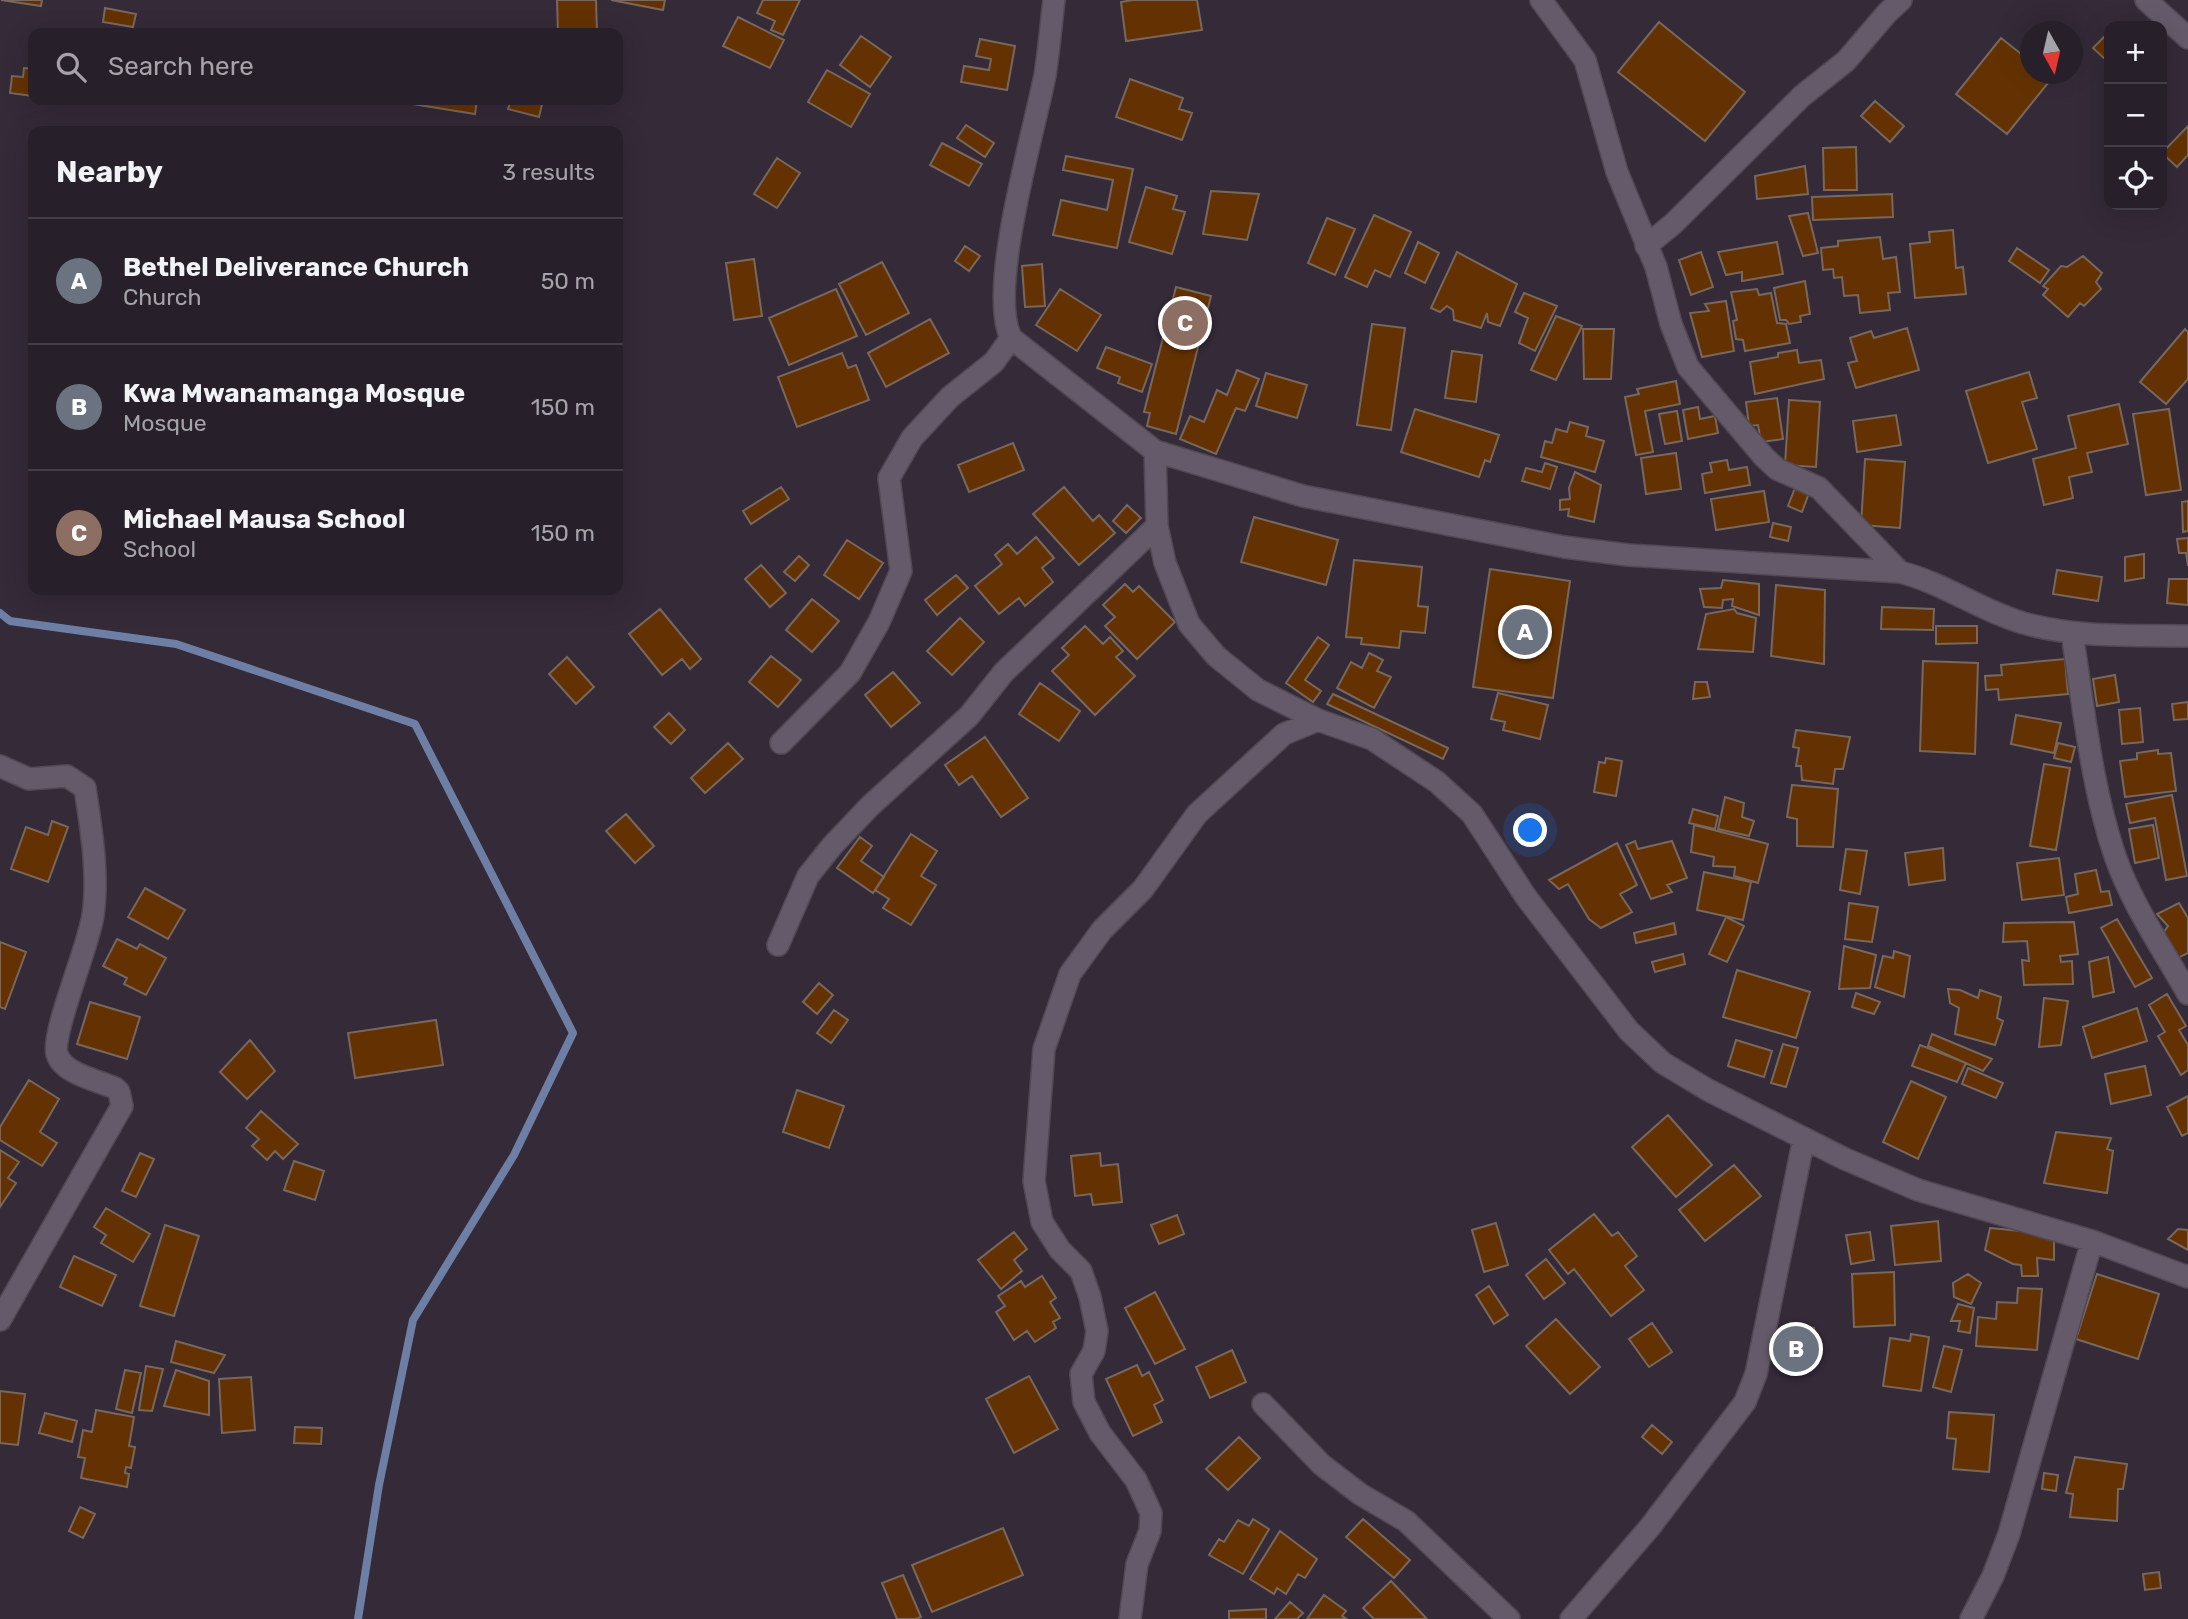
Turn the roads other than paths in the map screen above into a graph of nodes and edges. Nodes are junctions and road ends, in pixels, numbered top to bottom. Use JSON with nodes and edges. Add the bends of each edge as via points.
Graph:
{"nodes":[{"id":1,"x":1054,"y":0,"type":"edge"},
{"id":2,"x":1541,"y":0,"type":"edge"},
{"id":3,"x":1901,"y":0,"type":"edge"},
{"id":4,"x":2146,"y":0,"type":"edge"},
{"id":5,"x":2185,"y":30,"type":"edge"},
{"id":6,"x":1646,"y":246,"type":"junction"},
{"id":7,"x":1011,"y":338,"type":"junction"},
{"id":8,"x":1155,"y":451,"type":"junction"},
{"id":9,"x":1157,"y":526,"type":"junction"},
{"id":10,"x":1900,"y":572,"type":"junction"},
{"id":11,"x":2072,"y":634,"type":"junction"},
{"id":12,"x":2188,"y":635,"type":"edge"},
{"id":13,"x":1318,"y":720,"type":"junction"},
{"id":14,"x":781,"y":743,"type":"dead end"},
{"id":15,"x":0,"y":766,"type":"edge"},
{"id":16,"x":778,"y":945,"type":"dead end"},
{"id":17,"x":2188,"y":994,"type":"edge"},
{"id":18,"x":1804,"y":1138,"type":"junction"},
{"id":19,"x":2092,"y":1241,"type":"junction"},
{"id":20,"x":2188,"y":1277,"type":"edge"},
{"id":21,"x":0,"y":1320,"type":"edge"},
{"id":22,"x":1263,"y":1404,"type":"dead end"},
{"id":23,"x":1130,"y":1619,"type":"edge"},
{"id":24,"x":1509,"y":1619,"type":"edge"},
{"id":25,"x":1570,"y":1619,"type":"edge"},
{"id":26,"x":1971,"y":1619,"type":"edge"}],
"edges":[{"from":1,"to":7,"type":"street","via":[[1045,73],[1009,242],[1004,324]]},
{"from":2,"to":6,"type":"street","via":[[1585,60],[1617,172]]},
{"from":3,"to":6,"type":"street","via":[[1846,61],[1802,96]]},
{"from":4,"to":5,"type":"street"},
{"from":6,"to":10,"type":"street","via":[[1688,367],[1764,457],[1777,469],[1819,488]]},
{"from":7,"to":8,"type":"street"},
{"from":7,"to":14,"type":"street","via":[[994,362],[950,397],[912,438],[889,478],[901,571],[850,673]]},
{"from":8,"to":9,"type":"street"},
{"from":8,"to":10,"type":"street","via":[[1303,496],[1564,547]]},
{"from":9,"to":13,"type":"street","via":[[1165,563],[1189,624],[1216,656],[1258,690]]},
{"from":9,"to":16,"type":"street","via":[[832,846],[808,876]]},
{"from":10,"to":11,"type":"street","via":[[1933,580],[2021,622]]},
{"from":11,"to":12,"type":"street"},
{"from":11,"to":17,"type":"street","via":[[2104,816],[2116,858],[2152,935]]},
{"from":13,"to":18,"type":"street","via":[[1372,739],[1437,782],[1472,814],[1526,897],[1629,1031],[1663,1063]]},
{"from":13,"to":23,"type":"street","via":[[1284,734],[1197,814],[1143,889],[1102,930],[1070,974],[1044,1049],[1034,1181],[1042,1222],[1081,1271],[1090,1297],[1097,1331],[1094,1351],[1081,1374],[1084,1402],[1100,1433],[1136,1480],[1151,1513],[1150,1531],[1137,1564]]},
{"from":15,"to":21,"type":"street","via":[[29,779],[67,776],[85,788],[93,859],[93,916],[55,1038],[57,1056],[65,1068],[115,1088],[122,1106]]},
{"from":18,"to":19,"type":"street","via":[[1918,1190]]},
{"from":18,"to":25,"type":"street","via":[[1756,1374],[1745,1402],[1650,1527]]},
{"from":19,"to":20,"type":"street"},
{"from":19,"to":26,"type":"street","via":[[2009,1534]]},
{"from":22,"to":24,"type":"street","via":[[1322,1465],[1406,1521]]}]}
